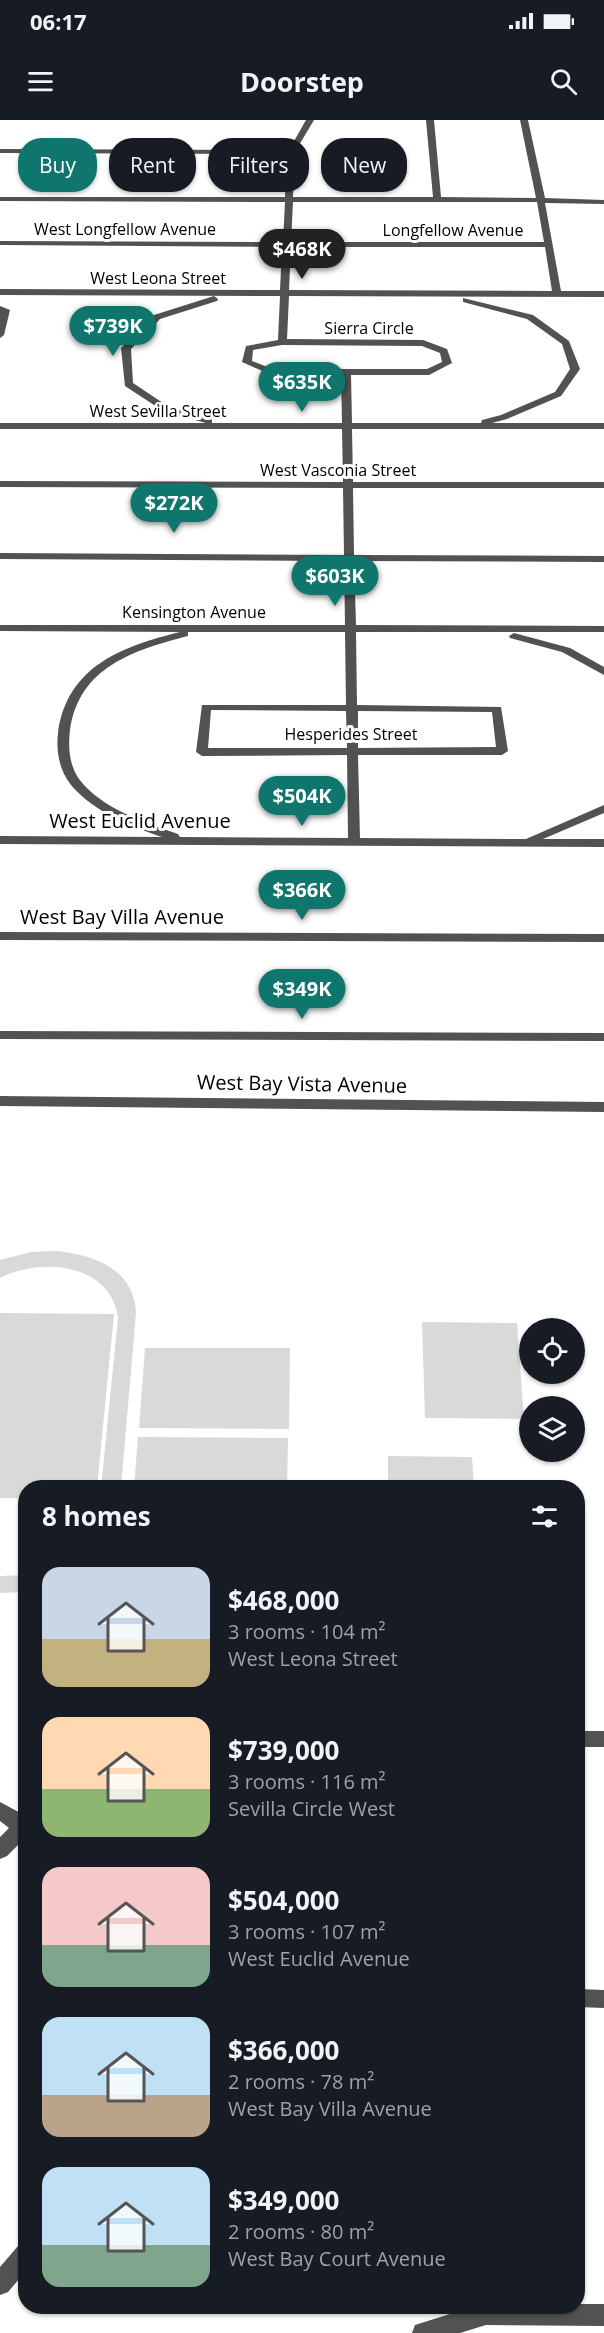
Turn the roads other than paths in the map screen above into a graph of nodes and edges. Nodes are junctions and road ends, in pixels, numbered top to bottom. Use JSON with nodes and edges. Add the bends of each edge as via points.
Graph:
{"nodes":[{"id":1,"x":310,"y":120,"type":"edge"},
{"id":2,"x":430,"y":120,"type":"edge"},
{"id":3,"x":524,"y":120,"type":"edge"},
{"id":4,"x":299,"y":138,"type":"edge"},
{"id":5,"x":0,"y":151,"type":"edge"},
{"id":6,"x":208,"y":152,"type":"edge"},
{"id":7,"x":288,"y":192,"type":"edge"},
{"id":8,"x":0,"y":199,"type":"edge"},
{"id":9,"x":288,"y":199,"type":"junction"},
{"id":10,"x":437,"y":200,"type":"junction"},
{"id":11,"x":541,"y":200,"type":"junction"},
{"id":12,"x":604,"y":202,"type":"edge"},
{"id":13,"x":0,"y":243,"type":"edge"},
{"id":14,"x":549,"y":245,"type":"junction"},
{"id":15,"x":286,"y":246,"type":"junction"},
{"id":16,"x":2,"y":292,"type":"edge"},
{"id":17,"x":238,"y":293,"type":"junction"},
{"id":18,"x":283,"y":293,"type":"junction"},
{"id":19,"x":446,"y":294,"type":"junction"},
{"id":20,"x":557,"y":294,"type":"junction"},
{"id":21,"x":604,"y":294,"type":"edge"},
{"id":22,"x":3,"y":310,"type":"edge"},
{"id":23,"x":0,"y":335,"type":"edge"},
{"id":24,"x":282,"y":342,"type":"junction"},
{"id":25,"x":346,"y":372,"type":"junction"},
{"id":26,"x":0,"y":426,"type":"edge"},
{"id":27,"x":229,"y":426,"type":"junction"},
{"id":28,"x":604,"y":426,"type":"edge"},
{"id":29,"x":345,"y":427,"type":"junction"},
{"id":30,"x":464,"y":427,"type":"junction"},
{"id":31,"x":0,"y":484,"type":"edge"},
{"id":32,"x":604,"y":485,"type":"edge"},
{"id":33,"x":346,"y":486,"type":"junction"},
{"id":34,"x":0,"y":548,"type":"edge"},
{"id":35,"x":604,"y":550,"type":"edge"},
{"id":36,"x":148,"y":552,"type":"junction"},
{"id":37,"x":349,"y":553,"type":"junction"},
{"id":38,"x":520,"y":554,"type":"junction"},
{"id":39,"x":0,"y":555,"type":"edge"},
{"id":40,"x":604,"y":559,"type":"edge"},
{"id":41,"x":0,"y":628,"type":"edge"},
{"id":42,"x":129,"y":628,"type":"junction"},
{"id":43,"x":207,"y":629,"type":"junction"},
{"id":44,"x":350,"y":629,"type":"junction"},
{"id":45,"x":491,"y":630,"type":"junction"},
{"id":46,"x":573,"y":630,"type":"junction"},
{"id":47,"x":604,"y":630,"type":"edge"},
{"id":48,"x":140,"y":646,"type":"junction"},
{"id":49,"x":566,"y":650,"type":"junction"},
{"id":50,"x":604,"y":672,"type":"edge"},
{"id":51,"x":351,"y":708,"type":"junction"},
{"id":52,"x":353,"y":750,"type":"junction"},
{"id":53,"x":604,"y":809,"type":"edge"},
{"id":54,"x":0,"y":840,"type":"edge"},
{"id":55,"x":185,"y":841,"type":"junction"},
{"id":56,"x":354,"y":842,"type":"junction"},
{"id":57,"x":524,"y":843,"type":"junction"},
{"id":58,"x":604,"y":843,"type":"edge"},
{"id":59,"x":0,"y":936,"type":"edge"},
{"id":60,"x":604,"y":938,"type":"edge"},
{"id":61,"x":0,"y":1035,"type":"edge"},
{"id":62,"x":604,"y":1037,"type":"edge"},
{"id":63,"x":0,"y":1101,"type":"edge"},
{"id":64,"x":604,"y":1107,"type":"edge"},
{"id":65,"x":585,"y":1739,"type":"edge"},
{"id":66,"x":604,"y":1739,"type":"edge"},
{"id":67,"x":0,"y":1810,"type":"edge"},
{"id":68,"x":18,"y":1823,"type":"edge"},
{"id":69,"x":18,"y":1833,"type":"edge"},
{"id":70,"x":0,"y":1850,"type":"edge"},
{"id":71,"x":585,"y":1998,"type":"edge"},
{"id":72,"x":604,"y":1999,"type":"edge"},
{"id":73,"x":18,"y":2263,"type":"edge"},
{"id":74,"x":0,"y":2284,"type":"edge"},
{"id":75,"x":604,"y":2315,"type":"edge"},
{"id":76,"x":423,"y":2333,"type":"edge"}],
"edges":[{"from":1,"to":4,"type":"street"},
{"from":2,"to":10,"type":"street"},
{"from":3,"to":11,"type":"street"},
{"from":5,"to":6,"type":"street"},
{"from":7,"to":9,"type":"street"},
{"from":8,"to":9,"type":"street"},
{"from":9,"to":10,"type":"street"},
{"from":9,"to":15,"type":"street"},
{"from":10,"to":11,"type":"street"},
{"from":11,"to":12,"type":"street"},
{"from":11,"to":14,"type":"street"},
{"from":13,"to":15,"type":"street","name":"West Longfellow Avenue"},
{"from":14,"to":15,"type":"street","name":"Longfellow Avenue"},
{"from":14,"to":20,"type":"street"},
{"from":15,"to":18,"type":"street"},
{"from":16,"to":17,"type":"street","name":"West Leona Street"},
{"from":16,"to":22,"type":"street"},
{"from":17,"to":18,"type":"street","name":"West Leona Street"},
{"from":17,"to":27,"type":"street","via":[[157,317],[126,348],[128,384],[166,409]]},
{"from":18,"to":19,"type":"street","name":"West Leona Street"},
{"from":18,"to":24,"type":"street"},
{"from":19,"to":20,"type":"street","name":"West Leona Street"},
{"from":19,"to":30,"type":"street","via":[[530,317],[566,343],[575,369],[558,394],[504,417]]},
{"from":20,"to":21,"type":"street","name":"West Leona Street"},
{"from":22,"to":23,"type":"street"},
{"from":24,"to":25,"type":"street","name":"Sierra Circle","via":[[249,348],[247,362],[269,371]]},
{"from":24,"to":25,"type":"street","name":"Sierra Circle","via":[[423,343],[444,351],[447,363],[429,372]]},
{"from":25,"to":29,"type":"street"},
{"from":26,"to":27,"type":"street","name":"West Sevilla Street"},
{"from":27,"to":29,"type":"street","name":"West Sevilla Street"},
{"from":28,"to":30,"type":"street","name":"West Sevilla Street"},
{"from":29,"to":30,"type":"street","name":"West Sevilla Street"},
{"from":29,"to":33,"type":"street"},
{"from":31,"to":33,"type":"street","name":"West Vasconia Street"},
{"from":32,"to":33,"type":"street","name":"West Vasconia Street"},
{"from":33,"to":37,"type":"street"},
{"from":34,"to":36,"type":"street"},
{"from":35,"to":38,"type":"street"},
{"from":36,"to":37,"type":"street"},
{"from":36,"to":39,"type":"street"},
{"from":37,"to":38,"type":"street"},
{"from":37,"to":44,"type":"street"},
{"from":38,"to":40,"type":"street"},
{"from":41,"to":42,"type":"street","name":"Kensington Avenue"},
{"from":42,"to":43,"type":"street","name":"Kensington Avenue"},
{"from":42,"to":48,"type":"street"},
{"from":43,"to":44,"type":"street","name":"Kensington Avenue"},
{"from":43,"to":48,"type":"street"},
{"from":44,"to":45,"type":"street","name":"Kensington Avenue"},
{"from":44,"to":51,"type":"street"},
{"from":45,"to":46,"type":"street","name":"Kensington Avenue"},
{"from":45,"to":49,"type":"street"},
{"from":46,"to":47,"type":"street","name":"Kensington Avenue"},
{"from":46,"to":49,"type":"street"},
{"from":48,"to":55,"type":"street","via":[[90,676],[76,693],[67,713],[65,762],[74,781],[97,802],[140,825]]},
{"from":49,"to":50,"type":"street"},
{"from":51,"to":52,"type":"street"},
{"from":51,"to":52,"type":"street","name":"Hesperides Street","via":[[497,709],[502,751]]},
{"from":51,"to":52,"type":"street","name":"Hesperides Street","via":[[206,707],[202,752]]},
{"from":52,"to":56,"type":"street"},
{"from":53,"to":57,"type":"street"},
{"from":54,"to":55,"type":"street","name":"West Euclid Avenue"},
{"from":55,"to":56,"type":"street","name":"West Euclid Avenue"},
{"from":56,"to":57,"type":"street","name":"West Euclid Avenue"},
{"from":57,"to":58,"type":"street","name":"West Euclid Avenue"},
{"from":59,"to":60,"type":"street","name":"West Bay Villa Avenue"},
{"from":61,"to":62,"type":"street"},
{"from":63,"to":64,"type":"street","name":"West Bay Vista Avenue"},
{"from":65,"to":66,"type":"street"},
{"from":67,"to":68,"type":"street"},
{"from":69,"to":70,"type":"street"},
{"from":71,"to":72,"type":"street"},
{"from":73,"to":74,"type":"street"},
{"from":75,"to":76,"type":"street","via":[[486,2314]]}]}
